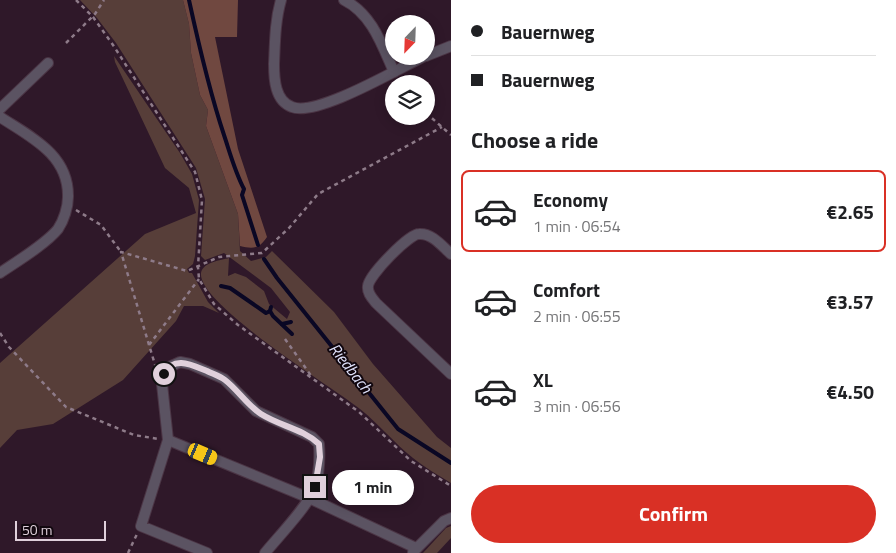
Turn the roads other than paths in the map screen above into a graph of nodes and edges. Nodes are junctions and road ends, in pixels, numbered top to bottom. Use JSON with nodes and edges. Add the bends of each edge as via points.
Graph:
{"nodes":[{"id":1,"x":281,"y":0,"type":"edge"},
{"id":2,"x":344,"y":0,"type":"edge"},
{"id":3,"x":451,"y":46,"type":"edge"},
{"id":4,"x":435,"y":52,"type":"edge"},
{"id":5,"x":48,"y":63,"type":"dead end"},
{"id":6,"x":408,"y":65,"type":"edge"},
{"id":7,"x":394,"y":72,"type":"junction"},
{"id":8,"x":0,"y":109,"type":"edge"},
{"id":9,"x":0,"y":117,"type":"edge"},
{"id":10,"x":451,"y":254,"type":"edge"},
{"id":11,"x":0,"y":273,"type":"edge"},
{"id":12,"x":451,"y":374,"type":"edge"},
{"id":13,"x":168,"y":440,"type":"junction"},
{"id":14,"x":309,"y":498,"type":"junction"},
{"id":15,"x":451,"y":518,"type":"edge"},
{"id":16,"x":414,"y":551,"type":"edge"},
{"id":17,"x":207,"y":553,"type":"edge"},
{"id":18,"x":265,"y":553,"type":"edge"}],
"edges":[{"from":1,"to":7,"type":"street","via":[[276,16],[274,82],[287,105],[302,110],[319,105]]},
{"from":2,"to":7,"type":"street","via":[[374,28]]},
{"from":3,"to":4,"type":"street"},
{"from":5,"to":8,"type":"street"},
{"from":6,"to":7,"type":"street"},
{"from":9,"to":11,"type":"street","via":[[50,153],[64,169],[68,187],[68,206],[58,229]]},
{"from":10,"to":12,"type":"street","via":[[428,235],[417,233],[402,244],[368,286],[369,294],[376,303]]},
{"from":13,"to":14,"type":"street"},
{"from":13,"to":14,"type":"street","via":[[162,380],[167,368],[180,362],[190,364],[224,379],[264,416],[312,437],[319,444],[315,487]]},
{"from":13,"to":17,"type":"street","via":[[141,526]]},
{"from":14,"to":16,"type":"street"},
{"from":14,"to":18,"type":"street"},
{"from":15,"to":16,"type":"street"}]}
